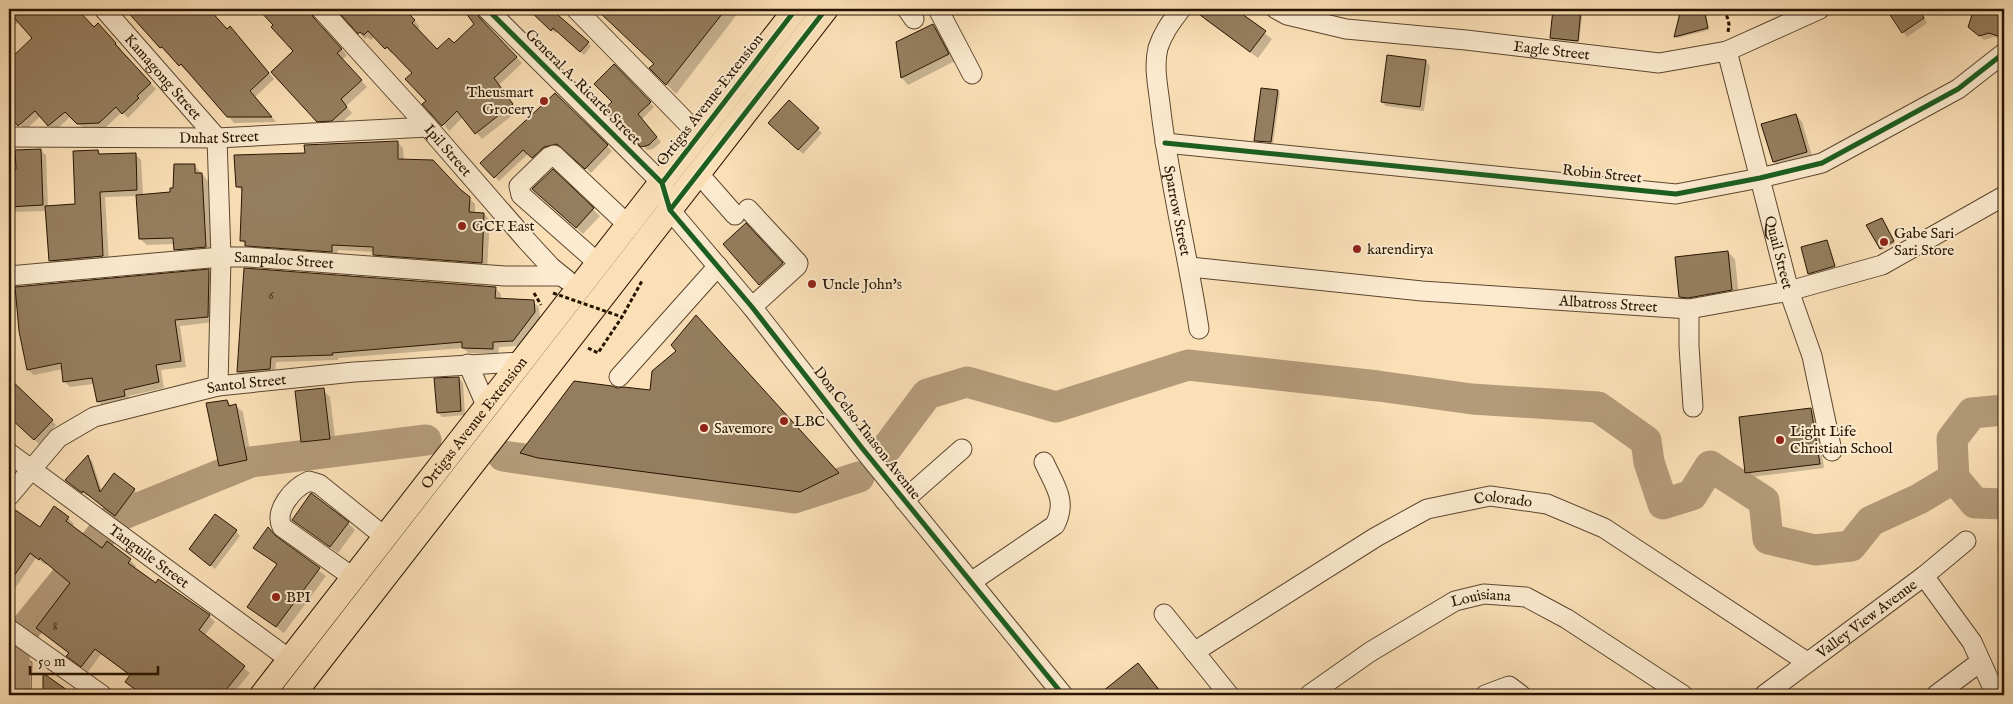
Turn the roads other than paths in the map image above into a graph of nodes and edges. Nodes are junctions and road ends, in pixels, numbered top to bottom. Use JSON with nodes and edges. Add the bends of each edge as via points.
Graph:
{"nodes":[{"id":1,"x":104,"y":9,"type":"edge"},
{"id":2,"x":321,"y":9,"type":"edge"},
{"id":3,"x":487,"y":9,"type":"edge"},
{"id":4,"x":576,"y":9,"type":"edge"},
{"id":5,"x":796,"y":9,"type":"edge"},
{"id":6,"x":826,"y":9,"type":"edge"},
{"id":7,"x":938,"y":9,"type":"edge"},
{"id":8,"x":1181,"y":9,"type":"edge"},
{"id":9,"x":1276,"y":9,"type":"edge"},
{"id":10,"x":1820,"y":9,"type":"edge"},
{"id":11,"x":1727,"y":51,"type":"junction"},
{"id":12,"x":2004,"y":53,"type":"edge"},
{"id":13,"x":972,"y":74,"type":"dead end"},
{"id":14,"x":428,"y":127,"type":"junction"},
{"id":15,"x":698,"y":134,"type":"junction"},
{"id":16,"x":9,"y":137,"type":"edge"},
{"id":17,"x":217,"y":138,"type":"junction"},
{"id":18,"x":1165,"y":143,"type":"junction"},
{"id":19,"x":698,"y":173,"type":"junction"},
{"id":20,"x":1760,"y":178,"type":"junction"},
{"id":21,"x":662,"y":183,"type":"junction"},
{"id":22,"x":2004,"y":196,"type":"edge"},
{"id":23,"x":670,"y":210,"type":"junction"},
{"id":24,"x":628,"y":225,"type":"junction"},
{"id":25,"x":221,"y":257,"type":"junction"},
{"id":26,"x":598,"y":263,"type":"junction"},
{"id":27,"x":718,"y":266,"type":"junction"},
{"id":28,"x":1190,"y":267,"type":"junction"},
{"id":29,"x":9,"y":276,"type":"edge"},
{"id":30,"x":564,"y":286,"type":"junction"},
{"id":31,"x":1788,"y":291,"type":"junction"},
{"id":32,"x":752,"y":307,"type":"junction"},
{"id":33,"x":1689,"y":308,"type":"junction"},
{"id":34,"x":1199,"y":329,"type":"dead end"},
{"id":35,"x":520,"y":362,"type":"junction"},
{"id":36,"x":468,"y":364,"type":"junction"},
{"id":37,"x":619,"y":377,"type":"dead end"},
{"id":38,"x":218,"y":386,"type":"junction"},
{"id":39,"x":486,"y":405,"type":"junction"},
{"id":40,"x":1693,"y":407,"type":"dead end"},
{"id":41,"x":962,"y":450,"type":"dead end"},
{"id":42,"x":1832,"y":451,"type":"dead end"},
{"id":43,"x":9,"y":453,"type":"edge"},
{"id":44,"x":1044,"y":462,"type":"dead end"},
{"id":45,"x":30,"y":469,"type":"junction"},
{"id":46,"x":9,"y":496,"type":"edge"},
{"id":47,"x":904,"y":500,"type":"junction"},
{"id":48,"x":385,"y":536,"type":"junction"},
{"id":49,"x":1966,"y":541,"type":"dead end"},
{"id":50,"x":1924,"y":576,"type":"junction"},
{"id":51,"x":354,"y":578,"type":"junction"},
{"id":52,"x":971,"y":582,"type":"junction"},
{"id":53,"x":1164,"y":614,"type":"dead end"},
{"id":54,"x":9,"y":629,"type":"edge"},
{"id":55,"x":1194,"y":652,"type":"junction"},
{"id":56,"x":289,"y":659,"type":"junction"},
{"id":57,"x":1807,"y":662,"type":"junction"},
{"id":58,"x":1980,"y":662,"type":"junction"},
{"id":59,"x":102,"y":695,"type":"edge"},
{"id":60,"x":263,"y":695,"type":"edge"},
{"id":61,"x":293,"y":695,"type":"edge"},
{"id":62,"x":1063,"y":695,"type":"edge"},
{"id":63,"x":1229,"y":695,"type":"edge"},
{"id":64,"x":1309,"y":695,"type":"edge"},
{"id":65,"x":1485,"y":695,"type":"edge"},
{"id":66,"x":1521,"y":695,"type":"edge"},
{"id":67,"x":1683,"y":695,"type":"edge"},
{"id":68,"x":1764,"y":695,"type":"edge"},
{"id":69,"x":1936,"y":695,"type":"edge"},
{"id":70,"x":1996,"y":695,"type":"edge"}],
"edges":[{"from":1,"to":17,"type":"street","name":"Kamagong Street"},
{"from":2,"to":14,"type":"street","name":"Ipil Street"},
{"from":3,"to":21,"type":"street","name":"General A. Ricarte Street"},
{"from":4,"to":15,"type":"street"},
{"from":5,"to":15,"type":"main road","name":"Ortigas Avenue Extension"},
{"from":6,"to":19,"type":"main road","name":"Ortigas Avenue Extension"},
{"from":7,"to":13,"type":"street"},
{"from":8,"to":18,"type":"street","name":"Sparrow Street","via":[[1165,31],[1158,49],[1156,69]]},
{"from":9,"to":11,"type":"street","name":"Eagle Street","via":[[1287,15],[1346,29],[1659,63]]},
{"from":10,"to":11,"type":"street","name":"Eagle Street"},
{"from":11,"to":20,"type":"street","name":"Quail Street"},
{"from":12,"to":20,"type":"street","name":"Robin Street","via":[[1958,88],[1822,163]]},
{"from":14,"to":17,"type":"street","name":"Duhat Street"},
{"from":14,"to":30,"type":"street","name":"Ipil Street"},
{"from":15,"to":21,"type":"main road","name":"Ortigas Avenue Extension"},
{"from":16,"to":17,"type":"street","name":"Duhat Street"},
{"from":17,"to":25,"type":"street"},
{"from":18,"to":20,"type":"street","name":"Robin Street","via":[[1676,194]]},
{"from":18,"to":28,"type":"street","name":"Sparrow Street"},
{"from":19,"to":23,"type":"main road","name":"Ortigas Avenue Extension"},
{"from":19,"to":32,"type":"street","via":[[798,263]]},
{"from":20,"to":31,"type":"street","name":"Quail Street"},
{"from":21,"to":23,"type":"street","name":"Don Celso Tuason Avenue"},
{"from":21,"to":24,"type":"main road","name":"Ortigas Avenue Extension"},
{"from":22,"to":31,"type":"street","name":"Albatross Street","via":[[1882,265]]},
{"from":23,"to":27,"type":"street","name":"Don Celso Tuason Avenue"},
{"from":23,"to":61,"type":"main road","name":"Ortigas Avenue Extension"},
{"from":24,"to":26,"type":"main road","name":"Ortigas Avenue Extension"},
{"from":24,"to":26,"type":"street","via":[[554,155],[519,186],[520,195]]},
{"from":25,"to":29,"type":"street","name":"Sampaloc Street"},
{"from":25,"to":30,"type":"street","name":"Sampaloc Street","via":[[505,276]]},
{"from":25,"to":38,"type":"street"},
{"from":26,"to":30,"type":"main road","name":"Ortigas Avenue Extension"},
{"from":27,"to":32,"type":"street","name":"Don Celso Tuason Avenue"},
{"from":27,"to":37,"type":"street"},
{"from":28,"to":33,"type":"street","name":"Albatross Street","via":[[1422,290]]},
{"from":28,"to":34,"type":"street","name":"Sparrow Street"},
{"from":30,"to":35,"type":"main road","name":"Ortigas Avenue Extension"},
{"from":31,"to":33,"type":"street","name":"Albatross Street"},
{"from":31,"to":42,"type":"street","name":"Quail Street","via":[[1812,356]]},
{"from":32,"to":47,"type":"street","name":"Don Celso Tuason Avenue"},
{"from":33,"to":40,"type":"street"},
{"from":35,"to":36,"type":"street","name":"Santol Street"},
{"from":35,"to":39,"type":"main road","name":"Ortigas Avenue Extension"},
{"from":36,"to":38,"type":"street","name":"Santol Street"},
{"from":36,"to":39,"type":"street"},
{"from":38,"to":45,"type":"street","name":"Santol Street","via":[[94,417],[58,438]]},
{"from":39,"to":48,"type":"main road","name":"Ortigas Avenue Extension"},
{"from":41,"to":47,"type":"street"},
{"from":43,"to":45,"type":"street","name":"Tanguile Street"},
{"from":44,"to":52,"type":"street","via":[[1062,501],[1061,515],[1055,525]]},
{"from":45,"to":46,"type":"street","name":"Santol Street"},
{"from":45,"to":56,"type":"street","name":"Tanguile Street"},
{"from":47,"to":52,"type":"street","name":"Don Celso Tuason Avenue"},
{"from":48,"to":51,"type":"main road","name":"Ortigas Avenue Extension"},
{"from":48,"to":51,"type":"street","via":[[319,484],[309,481],[300,485],[281,509],[279,520],[282,528]]},
{"from":49,"to":50,"type":"street","name":"Valley View Avenue"},
{"from":50,"to":57,"type":"street","name":"Valley View Avenue"},
{"from":50,"to":58,"type":"street","via":[[1972,642]]},
{"from":51,"to":56,"type":"main road","name":"Ortigas Avenue Extension"},
{"from":52,"to":62,"type":"street","name":"Don Celso Tuason Avenue"},
{"from":53,"to":55,"type":"street"},
{"from":54,"to":59,"type":"street"},
{"from":55,"to":57,"type":"street","name":"Colorado","via":[[1376,537],[1428,510],[1490,496],[1547,504],[1604,528]]},
{"from":55,"to":63,"type":"street"},
{"from":56,"to":60,"type":"main road","name":"Ortigas Avenue Extension"},
{"from":57,"to":68,"type":"street","name":"Valley View Avenue"},
{"from":58,"to":69,"type":"street"},
{"from":58,"to":70,"type":"street"},
{"from":64,"to":67,"type":"street","name":"Louisiana","via":[[1370,652],[1455,601],[1484,594],[1526,597],[1568,620]]},
{"from":65,"to":66,"type":"street","via":[[1509,686]]}]}
